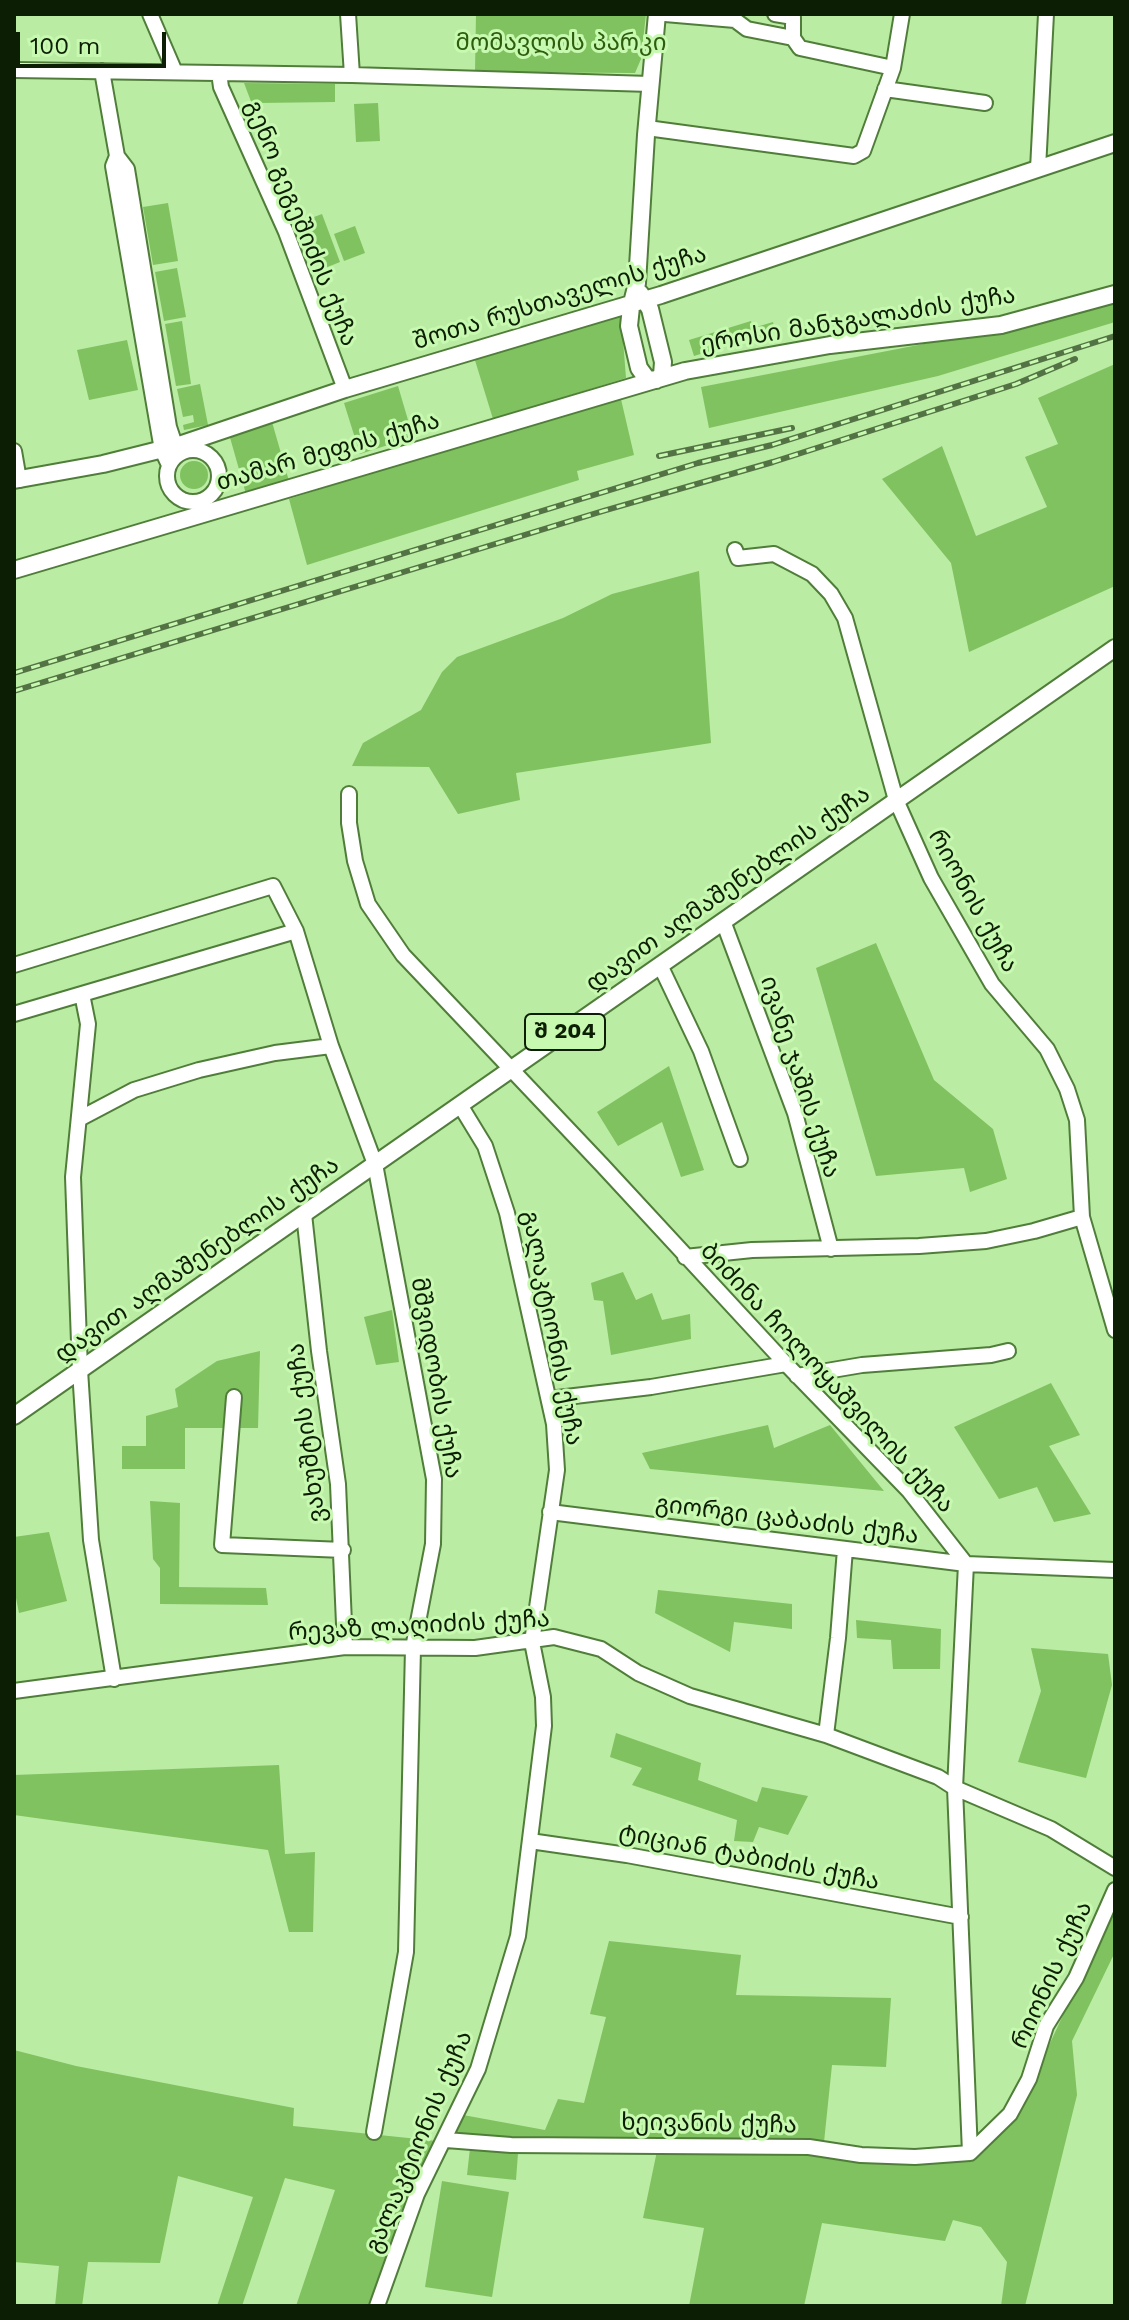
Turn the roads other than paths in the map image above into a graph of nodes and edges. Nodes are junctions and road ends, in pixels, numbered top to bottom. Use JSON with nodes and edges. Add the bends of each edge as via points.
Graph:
{"nodes":[{"id":1,"x":150,"y":14,"type":"edge"},
{"id":2,"x":348,"y":14,"type":"edge"},
{"id":3,"x":657,"y":14,"type":"edge"},
{"id":4,"x":665,"y":14,"type":"edge"},
{"id":5,"x":775,"y":14,"type":"edge"},
{"id":6,"x":902,"y":14,"type":"edge"},
{"id":7,"x":1046,"y":14,"type":"edge"},
{"id":8,"x":739,"y":17,"type":"edge"},
{"id":9,"x":793,"y":38,"type":"junction"},
{"id":10,"x":893,"y":68,"type":"junction"},
{"id":11,"x":14,"y":70,"type":"edge"},
{"id":12,"x":102,"y":71,"type":"junction"},
{"id":13,"x":175,"y":72,"type":"junction"},
{"id":14,"x":219,"y":73,"type":"junction"},
{"id":15,"x":352,"y":75,"type":"junction"},
{"id":16,"x":650,"y":84,"type":"junction"},
{"id":17,"x":885,"y":89,"type":"junction"},
{"id":18,"x":985,"y":103,"type":"dead end"},
{"id":19,"x":647,"y":128,"type":"junction"},
{"id":20,"x":1115,"y":143,"type":"edge"},
{"id":21,"x":117,"y":156,"type":"junction"},
{"id":22,"x":1038,"y":169,"type":"junction"},
{"id":23,"x":637,"y":280,"type":"junction"},
{"id":24,"x":1115,"y":294,"type":"edge"},
{"id":25,"x":645,"y":300,"type":"junction"},
{"id":26,"x":614,"y":309,"type":"junction"},
{"id":27,"x":656,"y":380,"type":"junction"},
{"id":28,"x":345,"y":389,"type":"junction"},
{"id":29,"x":187,"y":448,"type":"junction"},
{"id":30,"x":14,"y":451,"type":"edge"},
{"id":31,"x":166,"y":458,"type":"junction"},
{"id":32,"x":16,"y":480,"type":"edge"},
{"id":33,"x":217,"y":489,"type":"junction"},
{"id":34,"x":186,"y":502,"type":"junction"},
{"id":35,"x":206,"y":514,"type":"junction"},
{"id":36,"x":735,"y":550,"type":"dead end"},
{"id":37,"x":14,"y":570,"type":"edge"},
{"id":38,"x":1115,"y":648,"type":"edge"},
{"id":39,"x":349,"y":794,"type":"dead end"},
{"id":40,"x":896,"y":800,"type":"junction"},
{"id":41,"x":723,"y":921,"type":"junction"},
{"id":42,"x":296,"y":931,"type":"junction"},
{"id":43,"x":14,"y":965,"type":"edge"},
{"id":44,"x":660,"y":965,"type":"junction"},
{"id":45,"x":82,"y":994,"type":"junction"},
{"id":46,"x":14,"y":1014,"type":"edge"},
{"id":47,"x":331,"y":1046,"type":"junction"},
{"id":48,"x":511,"y":1070,"type":"junction"},
{"id":49,"x":460,"y":1105,"type":"junction"},
{"id":50,"x":79,"y":1119,"type":"junction"},
{"id":51,"x":740,"y":1159,"type":"dead end"},
{"id":52,"x":375,"y":1164,"type":"junction"},
{"id":53,"x":304,"y":1214,"type":"junction"},
{"id":54,"x":1082,"y":1217,"type":"junction"},
{"id":55,"x":831,"y":1249,"type":"junction"},
{"id":56,"x":685,"y":1257,"type":"junction"},
{"id":57,"x":1115,"y":1330,"type":"edge"},
{"id":58,"x":1008,"y":1351,"type":"dead end"},
{"id":59,"x":786,"y":1364,"type":"junction"},
{"id":60,"x":80,"y":1370,"type":"junction"},
{"id":61,"x":797,"y":1376,"type":"junction"},
{"id":62,"x":234,"y":1397,"type":"dead end"},
{"id":63,"x":549,"y":1399,"type":"junction"},
{"id":64,"x":14,"y":1416,"type":"edge"},
{"id":65,"x":550,"y":1512,"type":"junction"},
{"id":66,"x":845,"y":1549,"type":"junction"},
{"id":67,"x":343,"y":1550,"type":"junction"},
{"id":68,"x":966,"y":1564,"type":"junction"},
{"id":69,"x":1115,"y":1570,"type":"edge"},
{"id":70,"x":532,"y":1642,"type":"junction"},
{"id":71,"x":345,"y":1647,"type":"junction"},
{"id":72,"x":413,"y":1648,"type":"junction"},
{"id":73,"x":114,"y":1679,"type":"junction"},
{"id":74,"x":14,"y":1691,"type":"edge"},
{"id":75,"x":826,"y":1735,"type":"junction"},
{"id":76,"x":955,"y":1788,"type":"junction"},
{"id":77,"x":530,"y":1841,"type":"junction"},
{"id":78,"x":1115,"y":1868,"type":"edge"},
{"id":79,"x":1115,"y":1890,"type":"edge"},
{"id":80,"x":961,"y":1917,"type":"junction"},
{"id":81,"x":374,"y":2132,"type":"dead end"},
{"id":82,"x":446,"y":2140,"type":"junction"},
{"id":83,"x":970,"y":2153,"type":"junction"},
{"id":84,"x":377,"y":2306,"type":"edge"}],
"edges":[{"from":1,"to":13,"type":"street"},
{"from":2,"to":15,"type":"street"},
{"from":3,"to":16,"type":"main road"},
{"from":4,"to":8,"type":"street"},
{"from":5,"to":9,"type":"street","via":[[793,17]]},
{"from":6,"to":10,"type":"street"},
{"from":7,"to":22,"type":"street"},
{"from":8,"to":9,"type":"street","via":[[747,29]]},
{"from":9,"to":10,"type":"street","via":[[805,50]]},
{"from":10,"to":17,"type":"street"},
{"from":11,"to":12,"type":"street"},
{"from":12,"to":13,"type":"street"},
{"from":12,"to":21,"type":"street"},
{"from":13,"to":14,"type":"street"},
{"from":14,"to":15,"type":"street"},
{"from":14,"to":28,"type":"street","name":"გენო გეგეშიძის ქუჩა"},
{"from":15,"to":16,"type":"street"},
{"from":16,"to":19,"type":"main road"},
{"from":17,"to":18,"type":"street"},
{"from":17,"to":19,"type":"street","via":[[863,151],[854,156]]},
{"from":19,"to":23,"type":"main road"},
{"from":20,"to":22,"type":"main road","name":"შოთა რუსთაველის ქუჩა"},
{"from":21,"to":29,"type":"street","via":[[127,169],[169,427],[174,442]]},
{"from":21,"to":31,"type":"street","via":[[113,166]]},
{"from":22,"to":25,"type":"main road","name":"შოთა რუსთაველის ქუჩა"},
{"from":23,"to":25,"type":"main road"},
{"from":23,"to":26,"type":"main road"},
{"from":24,"to":27,"type":"main road","name":"ეროსი მანჯგალაძის ქუჩა","via":[[1001,325],[830,345]]},
{"from":25,"to":26,"type":"main road","name":"შოთა რუსთაველის ქუჩა"},
{"from":25,"to":27,"type":"main road","via":[[663,362]]},
{"from":25,"to":27,"type":"main road","via":[[629,326],[639,368],[647,379]]},
{"from":26,"to":28,"type":"main road","name":"შოთა რუსთაველის ქუჩა"},
{"from":27,"to":35,"type":"main road","name":"თამარ მეფის ქუჩა"},
{"from":28,"to":29,"type":"main road","name":"შოთა რუსთაველის ქუჩა"},
{"from":29,"to":31,"type":"main road","name":"შოთა რუსთაველის ქუჩა"},
{"from":29,"to":33,"type":"street","via":[[208,454],[217,464]]},
{"from":30,"to":32,"type":"street"},
{"from":31,"to":32,"type":"main road","name":"შოთა რუსთაველის ქუჩა"},
{"from":31,"to":34,"type":"street","via":[[168,485]]},
{"from":33,"to":34,"type":"street","via":[[207,499]]},
{"from":33,"to":35,"type":"street"},
{"from":34,"to":35,"type":"street"},
{"from":35,"to":37,"type":"main road","name":"თამარ მეფის ქუჩა"},
{"from":36,"to":40,"type":"street","name":"რიონის ქუჩა","via":[[738,558],[774,554],[812,574],[831,594],[845,618]]},
{"from":38,"to":40,"type":"main road","name":"დავით აღმაშენებლის ქუჩა","number":"შ 204"},
{"from":39,"to":48,"type":"street","name":"ბიძინა ჩოლოყაშვილის ქუჩა","via":[[355,861],[368,904],[403,955]]},
{"from":40,"to":41,"type":"main road","name":"დავით აღმაშენებლის ქუჩა","number":"შ 204"},
{"from":40,"to":54,"type":"street","name":"რიონის ქუჩა","via":[[931,878],[992,984],[1047,1049],[1067,1089],[1077,1120]]},
{"from":41,"to":44,"type":"main road","name":"დავით აღმაშენებლის ქუჩა","number":"შ 204"},
{"from":41,"to":55,"type":"street","name":"ივანე ჯაშის ქუჩა","via":[[795,1113]]},
{"from":42,"to":43,"type":"street","name":"მშვიდობის ქუჩა","via":[[273,886]]},
{"from":42,"to":45,"type":"street"},
{"from":42,"to":47,"type":"street","name":"მშვიდობის ქუჩა"},
{"from":44,"to":48,"type":"main road","name":"დავით აღმაშენებლის ქუჩა","number":"შ 204"},
{"from":44,"to":51,"type":"street","via":[[701,1051]]},
{"from":45,"to":46,"type":"street"},
{"from":45,"to":50,"type":"street","via":[[88,1024]]},
{"from":47,"to":50,"type":"street","via":[[199,1070],[134,1090]]},
{"from":47,"to":52,"type":"street","name":"მშვიდობის ქუჩა"},
{"from":48,"to":49,"type":"main road","name":"დავით აღმაშენებლის ქუჩა","number":"შ 204"},
{"from":48,"to":56,"type":"street","name":"ბიძინა ჩოლოყაშვილის ქუჩა"},
{"from":49,"to":52,"type":"main road","name":"დავით აღმაშენებლის ქუჩა","number":"შ 204"},
{"from":49,"to":63,"type":"street","name":"გალაკტიონის ქუჩა","via":[[485,1146],[507,1213]]},
{"from":50,"to":60,"type":"street","via":[[73,1177]]},
{"from":52,"to":53,"type":"main road","name":"დავით აღმაშენებლის ქუჩა","number":"შ 204"},
{"from":52,"to":72,"type":"street","name":"მშვიდობის ქუჩა","via":[[434,1479],[433,1544]]},
{"from":53,"to":60,"type":"main road","name":"დავით აღმაშენებლის ქუჩა","number":"შ 204"},
{"from":53,"to":67,"type":"street","name":"ვახუშტის ქუჩა"},
{"from":54,"to":55,"type":"street","via":[[986,1241]]},
{"from":54,"to":57,"type":"street","name":"რიონის ქუჩა"},
{"from":55,"to":56,"type":"street"},
{"from":56,"to":59,"type":"street","name":"ბიძინა ჩოლოყაშვილის ქუჩა"},
{"from":58,"to":61,"type":"street"},
{"from":59,"to":61,"type":"street","name":"ბიძინა ჩოლოყაშვილის ქუჩა"},
{"from":59,"to":63,"type":"street"},
{"from":60,"to":64,"type":"main road","name":"დავით აღმაშენებლის ქუჩა","number":"შ 204"},
{"from":60,"to":73,"type":"street","via":[[91,1540]]},
{"from":61,"to":68,"type":"street","name":"ბიძინა ჩოლოყაშვილის ქუჩა","via":[[909,1491]]},
{"from":62,"to":67,"type":"street","via":[[222,1545]]},
{"from":63,"to":65,"type":"street","name":"გალაკტიონის ქუჩა","via":[[557,1470]]},
{"from":65,"to":66,"type":"street","name":"გიორგი ცაბაძის ქუჩა"},
{"from":65,"to":70,"type":"street","name":"გალაკტიონის ქუჩა"},
{"from":66,"to":68,"type":"street","name":"გიორგი ცაბაძის ქუჩა"},
{"from":66,"to":75,"type":"street"},
{"from":67,"to":71,"type":"street","name":"ვახუშტის ქუჩა"},
{"from":68,"to":69,"type":"street","name":"გიორგი ცაბაძის ქუჩა"},
{"from":68,"to":76,"type":"street"},
{"from":70,"to":72,"type":"street","name":"რევაზ ლაღიძის ქუჩა"},
{"from":70,"to":75,"type":"street","name":"რევაზ ლაღიძის ქუჩა","via":[[554,1637],[601,1649],[690,1696]]},
{"from":70,"to":77,"type":"street","name":"გალაკტიონის ქუჩა","via":[[544,1726]]},
{"from":71,"to":72,"type":"street","name":"რევაზ ლაღიძის ქუჩა"},
{"from":71,"to":73,"type":"street","name":"რევაზ ლაღიძის ქუჩა"},
{"from":72,"to":81,"type":"street","name":"მშვიდობის ქუჩა","via":[[406,1952]]},
{"from":73,"to":74,"type":"street","name":"რევაზ ლაღიძის ქუჩა"},
{"from":75,"to":76,"type":"street","name":"რევაზ ლაღიძის ქუჩა"},
{"from":76,"to":78,"type":"street","name":"რევაზ ლაღიძის ქუჩა","via":[[1051,1829]]},
{"from":76,"to":80,"type":"street"},
{"from":77,"to":80,"type":"street","name":"ტიციან ტაბიძის ქუჩა"},
{"from":77,"to":82,"type":"street","name":"გალაკტიონის ქუჩა","via":[[518,1936],[478,2069]]},
{"from":79,"to":83,"type":"street","name":"რიონის ქუჩა","via":[[1076,1978],[1046,2026],[1029,2079],[1010,2114]]},
{"from":80,"to":83,"type":"street"},
{"from":82,"to":83,"type":"street","name":"ხეივანის ქუჩა","via":[[809,2147],[915,2157]]},
{"from":82,"to":84,"type":"street","name":"გალაკტიონის ქუჩა","via":[[417,2194]]}]}
